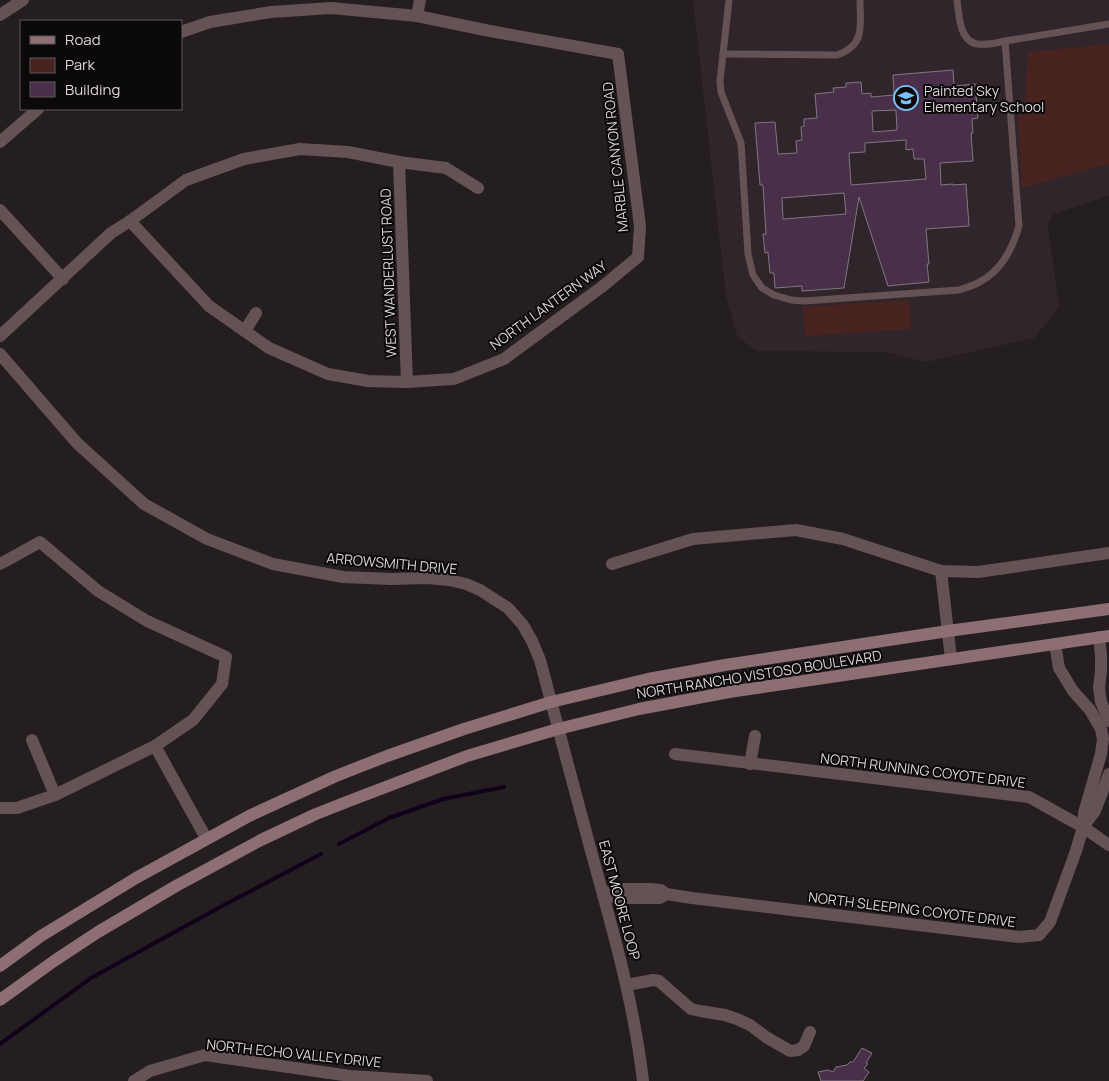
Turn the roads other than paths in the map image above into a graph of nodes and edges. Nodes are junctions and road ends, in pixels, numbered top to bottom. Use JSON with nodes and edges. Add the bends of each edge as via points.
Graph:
{"nodes":[{"id":1,"x":23,"y":0,"type":"edge"},
{"id":2,"x":420,"y":0,"type":"edge"},
{"id":3,"x":729,"y":0,"type":"edge"},
{"id":4,"x":860,"y":0,"type":"edge"},
{"id":5,"x":957,"y":0,"type":"edge"},
{"id":6,"x":0,"y":15,"type":"edge"},
{"id":7,"x":417,"y":16,"type":"junction"},
{"id":8,"x":1109,"y":24,"type":"edge"},
{"id":9,"x":182,"y":32,"type":"edge"},
{"id":10,"x":1006,"y":41,"type":"junction"},
{"id":11,"x":723,"y":54,"type":"junction"},
{"id":12,"x":37,"y":110,"type":"edge"},
{"id":13,"x":0,"y":142,"type":"edge"},
{"id":14,"x":399,"y":162,"type":"junction"},
{"id":15,"x":478,"y":188,"type":"dead end"},
{"id":16,"x":0,"y":210,"type":"edge"},
{"id":17,"x":130,"y":221,"type":"junction"},
{"id":18,"x":638,"y":257,"type":"joint"},
{"id":19,"x":63,"y":279,"type":"junction"},
{"id":20,"x":256,"y":313,"type":"dead end"},
{"id":21,"x":245,"y":331,"type":"junction"},
{"id":22,"x":0,"y":336,"type":"edge"},
{"id":23,"x":0,"y":354,"type":"edge"},
{"id":24,"x":407,"y":382,"type":"junction"},
{"id":25,"x":1109,"y":553,"type":"edge"},
{"id":26,"x":0,"y":564,"type":"edge"},
{"id":27,"x":612,"y":564,"type":"dead end"},
{"id":28,"x":941,"y":570,"type":"junction"},
{"id":29,"x":1109,"y":609,"type":"edge"},
{"id":30,"x":948,"y":631,"type":"junction"},
{"id":31,"x":1104,"y":636,"type":"edge"},
{"id":32,"x":1055,"y":644,"type":"junction"},
{"id":33,"x":951,"y":659,"type":"junction"},
{"id":34,"x":552,"y":702,"type":"junction"},
{"id":35,"x":1106,"y":726,"type":"edge"},
{"id":36,"x":558,"y":729,"type":"junction"},
{"id":37,"x":755,"y":736,"type":"dead end"},
{"id":38,"x":32,"y":740,"type":"dead end"},
{"id":39,"x":155,"y":746,"type":"junction"},
{"id":40,"x":675,"y":754,"type":"dead end"},
{"id":41,"x":750,"y":764,"type":"junction"},
{"id":42,"x":1109,"y":774,"type":"edge"},
{"id":43,"x":55,"y":795,"type":"junction"},
{"id":44,"x":0,"y":808,"type":"edge"},
{"id":45,"x":1083,"y":828,"type":"junction"},
{"id":46,"x":206,"y":838,"type":"junction"},
{"id":47,"x":1109,"y":846,"type":"edge"},
{"id":48,"x":603,"y":895,"type":"junction"},
{"id":49,"x":0,"y":966,"type":"edge"},
{"id":50,"x":627,"y":985,"type":"junction"},
{"id":51,"x":0,"y":1000,"type":"edge"},
{"id":52,"x":810,"y":1032,"type":"dead end"},
{"id":53,"x":349,"y":1078,"type":"edge"},
{"id":54,"x":134,"y":1081,"type":"edge"},
{"id":55,"x":426,"y":1081,"type":"edge"},
{"id":56,"x":643,"y":1081,"type":"edge"}],
"edges":[{"from":1,"to":6,"type":"street"},
{"from":2,"to":7,"type":"street"},
{"from":3,"to":11,"type":"lane"},
{"from":4,"to":11,"type":"lane","via":[[860,34],[846,52],[838,55]]},
{"from":5,"to":10,"type":"lane","via":[[960,27],[966,38],[975,44]]},
{"from":7,"to":9,"type":"street","via":[[331,8],[271,12],[210,22]]},
{"from":7,"to":18,"type":"street","name":"MARBLE CANYON ROAD","via":[[618,54],[640,226]]},
{"from":8,"to":10,"type":"lane"},
{"from":10,"to":11,"type":"lane","via":[[1019,226],[1005,260],[993,273],[959,290],[804,301],[774,295],[762,288],[753,275],[748,254],[741,143],[721,92]]},
{"from":12,"to":13,"type":"street"},
{"from":14,"to":15,"type":"street","via":[[446,168]]},
{"from":14,"to":17,"type":"street","via":[[348,152],[300,149],[244,159],[186,180]]},
{"from":14,"to":24,"type":"street","name":"WEST WANDERLUST ROAD"},
{"from":16,"to":19,"type":"street"},
{"from":17,"to":19,"type":"street","via":[[110,233]]},
{"from":17,"to":21,"type":"street","name":"NORTH LANTERN WAY","via":[[209,306]]},
{"from":18,"to":24,"type":"street","name":"NORTH LANTERN WAY","via":[[504,359],[454,379]]},
{"from":19,"to":22,"type":"street"},
{"from":20,"to":21,"type":"street"},
{"from":21,"to":24,"type":"street","name":"NORTH LANTERN WAY","via":[[268,348],[328,374],[368,381]]},
{"from":23,"to":34,"type":"street","name":"ARROWSMITH DRIVE","via":[[76,443],[144,504],[207,539],[273,564],[344,577],[449,580],[466,584],[492,597],[508,608],[523,625],[540,660]]},
{"from":25,"to":28,"type":"street","via":[[978,572]]},
{"from":26,"to":39,"type":"street","via":[[40,542],[98,591],[147,621],[226,657],[222,684],[193,720]]},
{"from":27,"to":28,"type":"street","via":[[693,539],[796,530],[843,539]]},
{"from":28,"to":30,"type":"street"},
{"from":29,"to":30,"type":"main road","name":"NORTH RANCHO VISTOSO BOULEVARD"},
{"from":30,"to":33,"type":"street"},
{"from":30,"to":34,"type":"main road","name":"NORTH RANCHO VISTOSO BOULEVARD","via":[[725,665]]},
{"from":31,"to":32,"type":"main road","name":"NORTH RANCHO VISTOSO BOULEVARD"},
{"from":31,"to":35,"type":"street","name":"NORTH SLEEPING COYOTE DRIVE","via":[[1098,687]]},
{"from":32,"to":33,"type":"main road","name":"NORTH RANCHO VISTOSO BOULEVARD"},
{"from":32,"to":35,"type":"street","via":[[1059,668],[1073,691]]},
{"from":33,"to":36,"type":"main road","name":"NORTH RANCHO VISTOSO BOULEVARD","via":[[729,692],[638,709]]},
{"from":34,"to":36,"type":"street","name":"ARROWSMITH DRIVE"},
{"from":34,"to":46,"type":"main road","name":"NORTH RANCHO VISTOSO BOULEVARD","via":[[464,729],[336,776]]},
{"from":35,"to":45,"type":"street","name":"NORTH SLEEPING COYOTE DRIVE"},
{"from":36,"to":48,"type":"street","name":"EAST MOORE LOOP"},
{"from":36,"to":51,"type":"main road","name":"NORTH RANCHO VISTOSO BOULEVARD","via":[[441,765],[261,840],[98,932]]},
{"from":37,"to":41,"type":"street"},
{"from":38,"to":43,"type":"street"},
{"from":39,"to":43,"type":"street"},
{"from":39,"to":46,"type":"street"},
{"from":40,"to":41,"type":"street","name":"NORTH RUNNING COYOTE DRIVE"},
{"from":41,"to":45,"type":"street","name":"NORTH RUNNING COYOTE DRIVE","via":[[1029,797]]},
{"from":42,"to":45,"type":"street","name":"NORTH SLEEPING COYOTE DRIVE","via":[[1094,811]]},
{"from":43,"to":44,"type":"street","via":[[16,808]]},
{"from":45,"to":47,"type":"street","name":"NORTH RUNNING COYOTE DRIVE"},
{"from":45,"to":48,"type":"street","name":"NORTH SLEEPING COYOTE DRIVE","via":[[1050,922],[1039,936],[1018,937],[666,894],[661,890],[616,889]]},
{"from":46,"to":49,"type":"main road","name":"NORTH RANCHO VISTOSO BOULEVARD","via":[[84,909]]},
{"from":48,"to":50,"type":"street","name":"EAST MOORE LOOP"},
{"from":50,"to":52,"type":"street","via":[[659,981],[691,1009],[738,1019],[790,1050],[804,1046]]},
{"from":50,"to":56,"type":"street","name":"EAST MOORE LOOP"},
{"from":53,"to":54,"type":"street","name":"NORTH ECHO VALLEY DRIVE","via":[[205,1055],[150,1071]]},
{"from":53,"to":55,"type":"street","name":"NORTH ECHO VALLEY DRIVE"}]}
